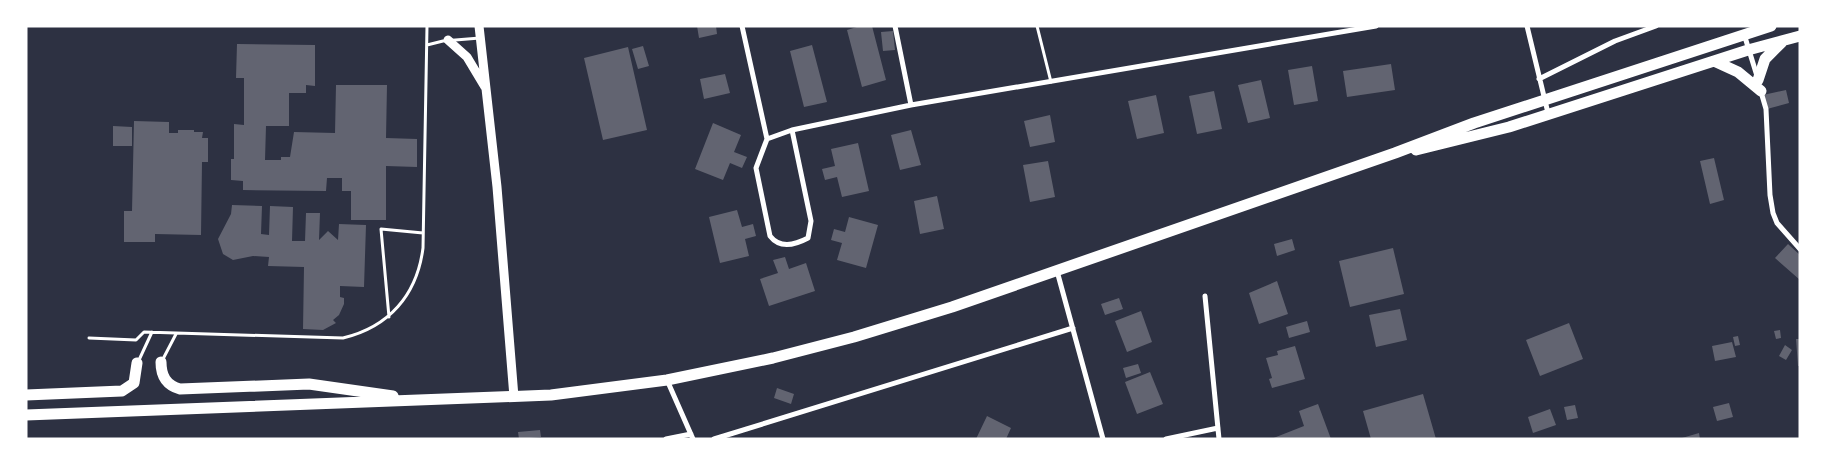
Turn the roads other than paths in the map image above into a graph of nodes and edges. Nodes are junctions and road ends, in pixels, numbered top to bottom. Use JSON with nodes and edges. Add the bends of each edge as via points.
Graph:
{"nodes":[{"id":1,"x":428,"y":26,"type":"edge"},
{"id":2,"x":479,"y":26,"type":"edge"},
{"id":3,"x":742,"y":26,"type":"edge"},
{"id":4,"x":895,"y":26,"type":"edge"},
{"id":5,"x":1037,"y":26,"type":"edge"},
{"id":6,"x":1376,"y":26,"type":"edge"},
{"id":7,"x":1527,"y":26,"type":"edge"},
{"id":8,"x":1656,"y":26,"type":"edge"},
{"id":9,"x":1771,"y":26,"type":"edge"},
{"id":10,"x":1744,"y":34,"type":"junction"},
{"id":11,"x":1800,"y":36,"type":"edge"},
{"id":12,"x":480,"y":38,"type":"junction"},
{"id":13,"x":448,"y":40,"type":"junction"},
{"id":14,"x":1783,"y":41,"type":"junction"},
{"id":15,"x":427,"y":44,"type":"junction"},
{"id":16,"x":1748,"y":50,"type":"junction"},
{"id":17,"x":1714,"y":61,"type":"junction"},
{"id":18,"x":1539,"y":79,"type":"junction"},
{"id":19,"x":1051,"y":83,"type":"junction"},
{"id":20,"x":1760,"y":86,"type":"junction"},
{"id":21,"x":487,"y":92,"type":"junction"},
{"id":22,"x":1544,"y":99,"type":"junction"},
{"id":23,"x":911,"y":105,"type":"junction"},
{"id":24,"x":1549,"y":115,"type":"junction"},
{"id":25,"x":792,"y":130,"type":"junction"},
{"id":26,"x":767,"y":139,"type":"junction"},
{"id":27,"x":1395,"y":153,"type":"junction"},
{"id":28,"x":423,"y":232,"type":"junction"},
{"id":29,"x":1800,"y":249,"type":"edge"},
{"id":30,"x":1057,"y":271,"type":"junction"},
{"id":31,"x":1205,"y":296,"type":"dead end"},
{"id":32,"x":389,"y":317,"type":"junction"},
{"id":33,"x":1073,"y":328,"type":"junction"},
{"id":34,"x":152,"y":332,"type":"junction"},
{"id":35,"x":176,"y":334,"type":"junction"},
{"id":36,"x":89,"y":338,"type":"dead end"},
{"id":37,"x":161,"y":362,"type":"joint"},
{"id":38,"x":137,"y":363,"type":"joint"},
{"id":39,"x":667,"y":380,"type":"junction"},
{"id":40,"x":26,"y":395,"type":"edge"},
{"id":41,"x":514,"y":397,"type":"junction"},
{"id":42,"x":426,"y":400,"type":"junction"},
{"id":43,"x":26,"y":416,"type":"edge"},
{"id":44,"x":1218,"y":428,"type":"junction"},
{"id":45,"x":692,"y":436,"type":"edge"},
{"id":46,"x":666,"y":439,"type":"edge"},
{"id":47,"x":714,"y":439,"type":"edge"},
{"id":48,"x":1103,"y":439,"type":"edge"},
{"id":49,"x":1166,"y":439,"type":"edge"},
{"id":50,"x":1219,"y":439,"type":"edge"}],
"edges":[{"from":1,"to":15,"type":"lane"},
{"from":2,"to":12,"type":"street"},
{"from":3,"to":26,"type":"street"},
{"from":4,"to":23,"type":"street"},
{"from":5,"to":19,"type":"lane"},
{"from":6,"to":19,"type":"street"},
{"from":7,"to":18,"type":"street"},
{"from":8,"to":18,"type":"street","via":[[1615,41]]},
{"from":9,"to":10,"type":"highway"},
{"from":10,"to":16,"type":"street"},
{"from":10,"to":22,"type":"highway"},
{"from":11,"to":14,"type":"highway"},
{"from":12,"to":13,"type":"lane"},
{"from":12,"to":21,"type":"street"},
{"from":13,"to":15,"type":"lane"},
{"from":13,"to":21,"type":"street","via":[[467,57]]},
{"from":14,"to":16,"type":"highway"},
{"from":14,"to":20,"type":"highway","via":[[1765,59]]},
{"from":15,"to":28,"type":"lane"},
{"from":16,"to":17,"type":"highway"},
{"from":16,"to":20,"type":"street"},
{"from":17,"to":20,"type":"highway"},
{"from":17,"to":24,"type":"highway"},
{"from":18,"to":22,"type":"street"},
{"from":19,"to":23,"type":"street"},
{"from":20,"to":29,"type":"street","via":[[1766,109],[1773,213],[1777,223]]},
{"from":21,"to":41,"type":"street"},
{"from":22,"to":24,"type":"street"},
{"from":22,"to":27,"type":"highway"},
{"from":23,"to":25,"type":"street"},
{"from":24,"to":27,"type":"highway"},
{"from":25,"to":26,"type":"street"},
{"from":25,"to":26,"type":"street","via":[[811,222],[808,238],[798,243],[785,245],[775,242],[770,236],[756,168]]},
{"from":27,"to":30,"type":"highway"},
{"from":28,"to":32,"type":"lane","via":[[417,276],[404,301]]},
{"from":28,"to":32,"type":"lane","via":[[381,229]]},
{"from":30,"to":33,"type":"street"},
{"from":30,"to":39,"type":"highway","via":[[854,337]]},
{"from":31,"to":44,"type":"street"},
{"from":32,"to":35,"type":"lane","via":[[371,329],[329,339]]},
{"from":33,"to":47,"type":"street"},
{"from":33,"to":48,"type":"street"},
{"from":34,"to":35,"type":"lane"},
{"from":34,"to":36,"type":"lane","via":[[144,332],[136,340]]},
{"from":34,"to":38,"type":"lane"},
{"from":35,"to":37,"type":"lane"},
{"from":37,"to":42,"type":"highway","via":[[166,381],[180,389],[309,384]]},
{"from":38,"to":40,"type":"highway","via":[[134,383],[122,391]]},
{"from":39,"to":41,"type":"highway","via":[[591,391]]},
{"from":39,"to":45,"type":"street"},
{"from":41,"to":42,"type":"highway"},
{"from":42,"to":43,"type":"highway"},
{"from":44,"to":49,"type":"street"},
{"from":44,"to":50,"type":"street"},
{"from":45,"to":46,"type":"street"}]}
